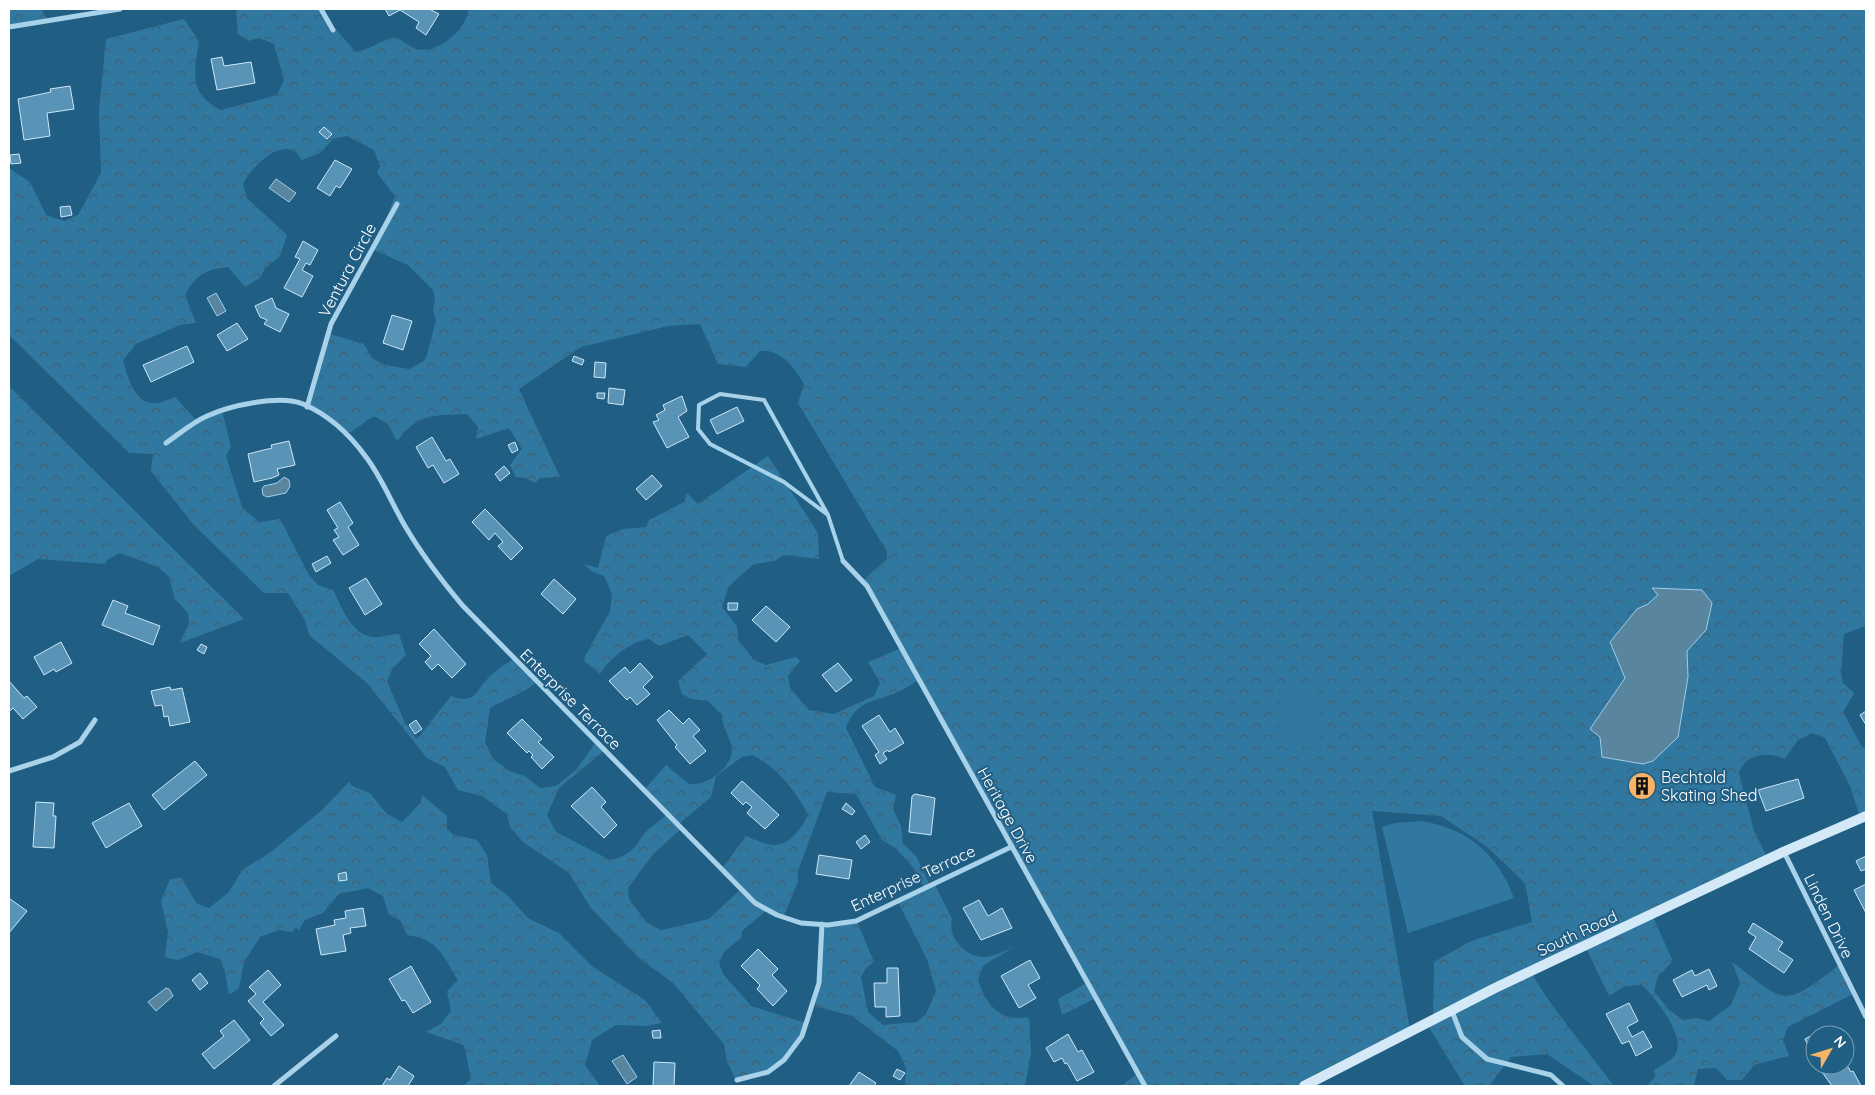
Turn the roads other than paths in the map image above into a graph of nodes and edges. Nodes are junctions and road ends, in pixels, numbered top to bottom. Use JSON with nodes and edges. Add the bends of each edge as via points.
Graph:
{"nodes":[{"id":1,"x":120,"y":9,"type":"edge"},
{"id":2,"x":321,"y":9,"type":"edge"},
{"id":3,"x":9,"y":27,"type":"edge"},
{"id":4,"x":333,"y":30,"type":"dead end"},
{"id":5,"x":397,"y":204,"type":"dead end"},
{"id":6,"x":307,"y":407,"type":"junction"},
{"id":7,"x":166,"y":443,"type":"dead end"},
{"id":8,"x":828,"y":515,"type":"junction"},
{"id":9,"x":843,"y":561,"type":"joint"},
{"id":10,"x":94,"y":720,"type":"dead end"},
{"id":11,"x":9,"y":771,"type":"edge"},
{"id":12,"x":1866,"y":816,"type":"edge"},
{"id":13,"x":1011,"y":846,"type":"junction"},
{"id":14,"x":1783,"y":852,"type":"junction"},
{"id":15,"x":822,"y":924,"type":"junction"},
{"id":16,"x":1452,"y":1011,"type":"junction"},
{"id":17,"x":1866,"y":1017,"type":"edge"},
{"id":18,"x":336,"y":1036,"type":"dead end"},
{"id":19,"x":737,"y":1080,"type":"dead end"},
{"id":20,"x":274,"y":1086,"type":"edge"},
{"id":21,"x":1145,"y":1086,"type":"edge"},
{"id":22,"x":1304,"y":1086,"type":"edge"},
{"id":23,"x":1563,"y":1086,"type":"edge"}],
"edges":[{"from":1,"to":3,"type":"street"},
{"from":2,"to":4,"type":"street"},
{"from":5,"to":6,"type":"street","name":"Ventura Circle","via":[[331,324]]},
{"from":6,"to":7,"type":"street","name":"Enterprise Terrace","via":[[266,400],[231,407],[206,416]]},
{"from":6,"to":15,"type":"street","name":"Enterprise Terrace","via":[[323,414],[349,436],[368,459],[406,527],[463,606],[706,856],[756,903],[801,923]]},
{"from":8,"to":8,"type":"lane","via":[[764,400],[720,394],[699,405],[698,429],[710,444],[784,482]]},
{"from":8,"to":9,"type":"lane"},
{"from":9,"to":13,"type":"street","name":"Heritage Drive","via":[[867,586]]},
{"from":10,"to":11,"type":"street","via":[[80,742],[53,757]]},
{"from":12,"to":14,"type":"street","name":"South Road"},
{"from":13,"to":15,"type":"street","name":"Enterprise Terrace","via":[[856,921]]},
{"from":13,"to":21,"type":"street","name":"Heritage Drive"},
{"from":14,"to":16,"type":"street","name":"South Road"},
{"from":14,"to":17,"type":"street","name":"Linden Drive"},
{"from":15,"to":19,"type":"street","via":[[819,983],[802,1036],[784,1060],[768,1072]]},
{"from":16,"to":22,"type":"street","name":"South Road"},
{"from":16,"to":23,"type":"street","via":[[1462,1037],[1487,1058],[1551,1075]]},
{"from":18,"to":20,"type":"street"}]}
